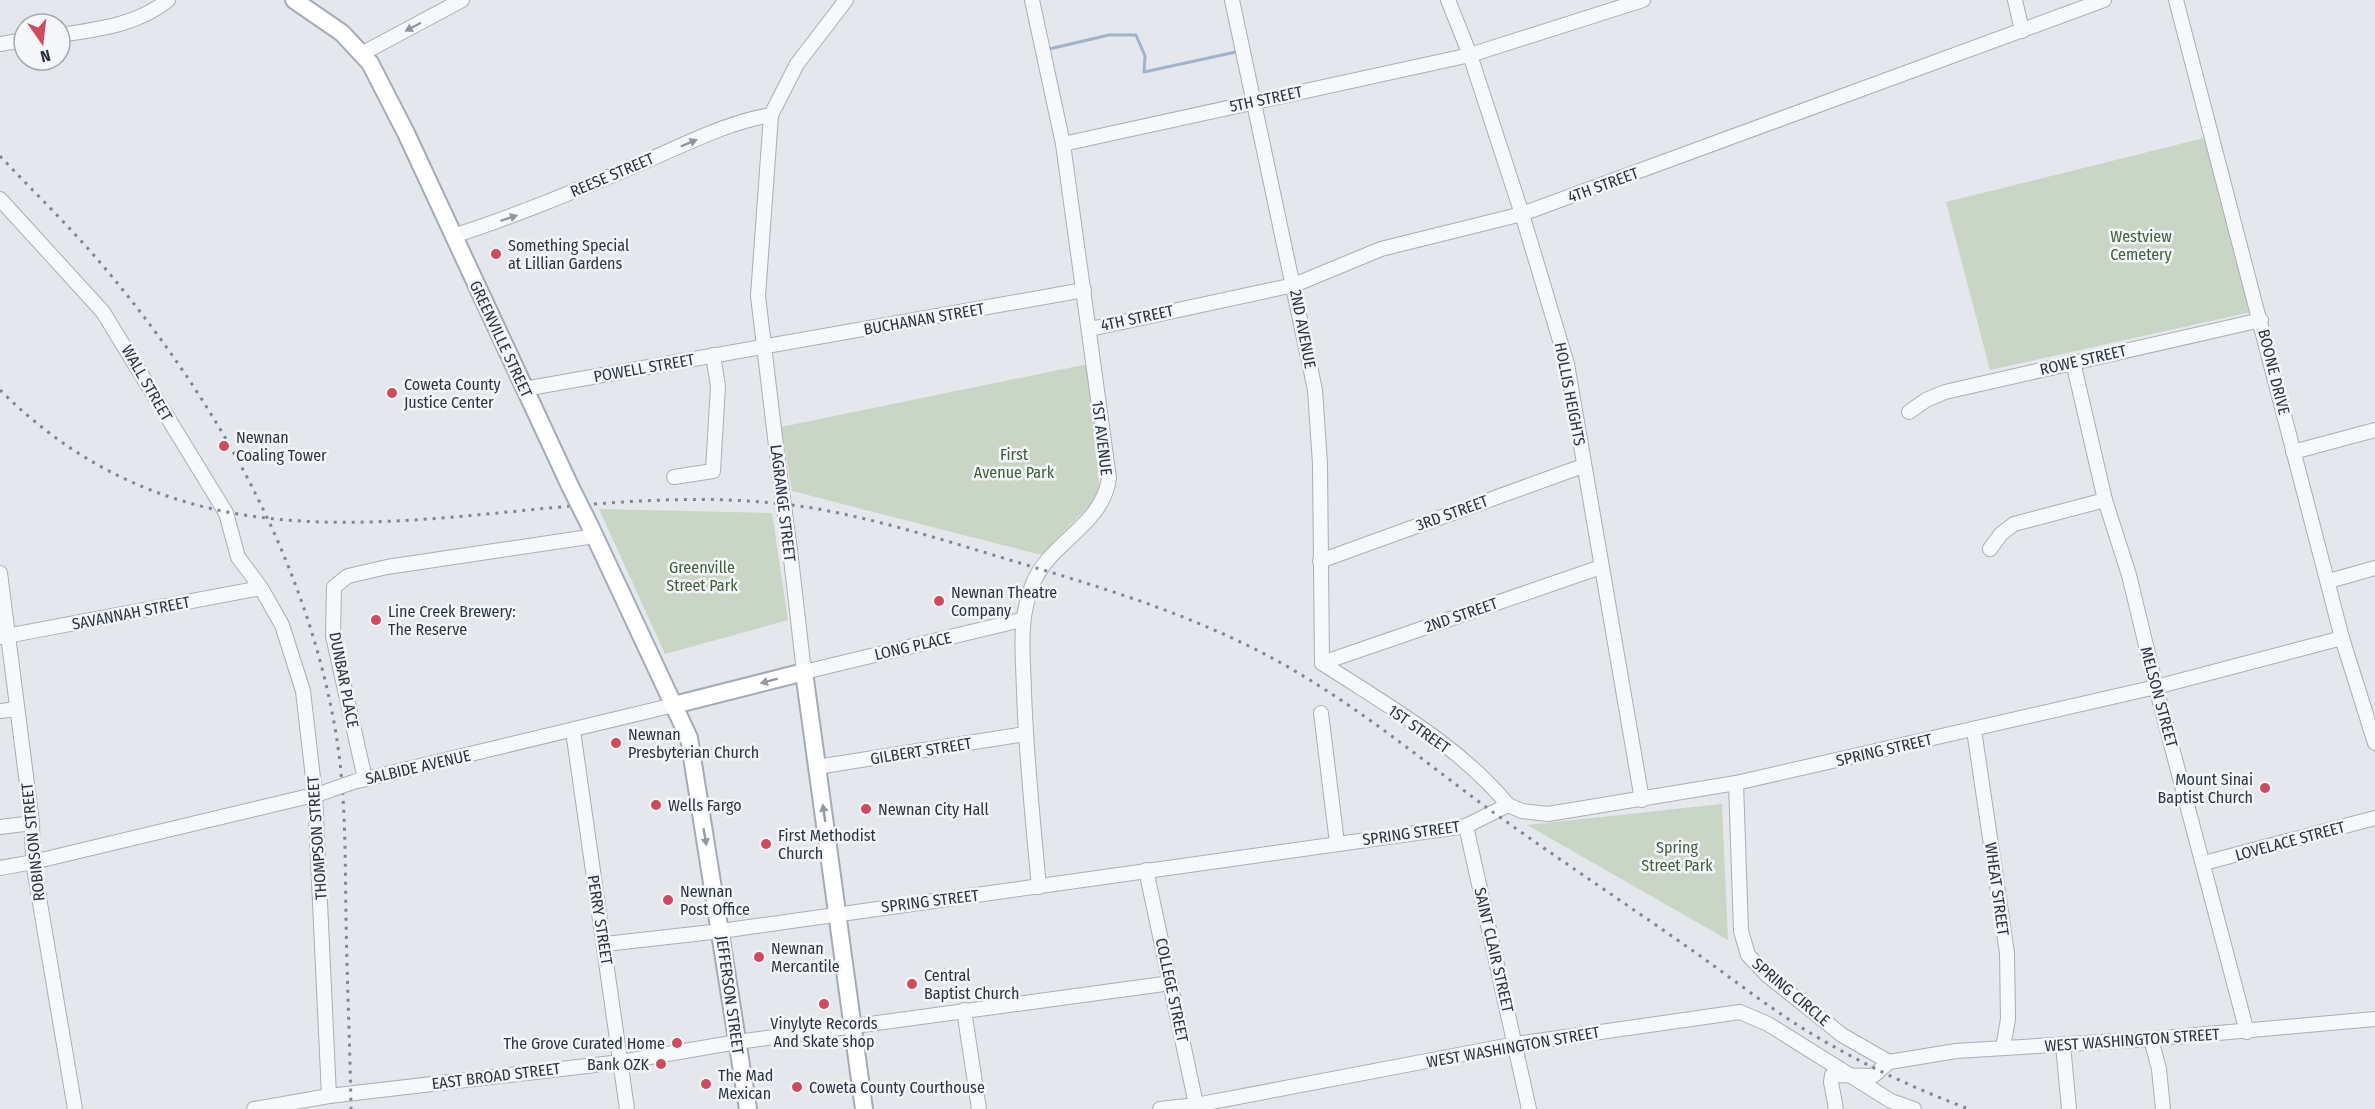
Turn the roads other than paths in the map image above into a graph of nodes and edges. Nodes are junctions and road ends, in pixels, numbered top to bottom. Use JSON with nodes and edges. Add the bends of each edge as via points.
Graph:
{"nodes":[{"id":1,"x":168,"y":0,"type":"edge"},
{"id":2,"x":294,"y":0,"type":"edge"},
{"id":3,"x":462,"y":0,"type":"edge"},
{"id":4,"x":846,"y":0,"type":"edge"},
{"id":5,"x":1032,"y":0,"type":"edge"},
{"id":6,"x":1232,"y":0,"type":"edge"},
{"id":7,"x":1448,"y":0,"type":"edge"},
{"id":8,"x":1643,"y":0,"type":"edge"},
{"id":9,"x":2015,"y":0,"type":"edge"},
{"id":10,"x":2104,"y":0,"type":"edge"},
{"id":11,"x":2176,"y":0,"type":"edge"},
{"id":12,"x":2022,"y":31,"type":"junction"},
{"id":13,"x":72,"y":33,"type":"edge"},
{"id":14,"x":363,"y":53,"type":"junction"},
{"id":15,"x":1470,"y":55,"type":"junction"},
{"id":16,"x":1254,"y":102,"type":"junction"},
{"id":17,"x":771,"y":115,"type":"junction"},
{"id":18,"x":1063,"y":144,"type":"junction"},
{"id":19,"x":0,"y":199,"type":"edge"},
{"id":20,"x":1522,"y":214,"type":"junction"},
{"id":21,"x":453,"y":236,"type":"junction"},
{"id":22,"x":1294,"y":285,"type":"junction"},
{"id":23,"x":1084,"y":290,"type":"junction"},
{"id":24,"x":2261,"y":320,"type":"junction"},
{"id":25,"x":1090,"y":329,"type":"junction"},
{"id":26,"x":763,"y":346,"type":"junction"},
{"id":27,"x":713,"y":355,"type":"junction"},
{"id":28,"x":2073,"y":362,"type":"junction"},
{"id":29,"x":524,"y":389,"type":"junction"},
{"id":30,"x":1909,"y":412,"type":"dead end"},
{"id":31,"x":2375,"y":430,"type":"edge"},
{"id":32,"x":2293,"y":452,"type":"junction"},
{"id":33,"x":1583,"y":466,"type":"junction"},
{"id":34,"x":674,"y":477,"type":"dead end"},
{"id":35,"x":2105,"y":500,"type":"junction"},
{"id":36,"x":592,"y":530,"type":"junction"},
{"id":37,"x":1990,"y":549,"type":"dead end"},
{"id":38,"x":1320,"y":561,"type":"junction"},
{"id":39,"x":1601,"y":567,"type":"junction"},
{"id":40,"x":2375,"y":568,"type":"edge"},
{"id":41,"x":0,"y":573,"type":"edge"},
{"id":42,"x":2330,"y":581,"type":"junction"},
{"id":43,"x":261,"y":588,"type":"junction"},
{"id":44,"x":1021,"y":620,"type":"junction"},
{"id":45,"x":4,"y":636,"type":"edge"},
{"id":46,"x":2342,"y":638,"type":"junction"},
{"id":47,"x":1322,"y":663,"type":"junction"},
{"id":48,"x":804,"y":672,"type":"junction"},
{"id":49,"x":2156,"y":687,"type":"junction"},
{"id":50,"x":692,"y":701,"type":"junction"},
{"id":51,"x":674,"y":705,"type":"junction"},
{"id":52,"x":17,"y":709,"type":"junction"},
{"id":53,"x":0,"y":711,"type":"edge"},
{"id":54,"x":1321,"y":713,"type":"dead end"},
{"id":55,"x":1974,"y":730,"type":"junction"},
{"id":56,"x":573,"y":731,"type":"junction"},
{"id":57,"x":1026,"y":734,"type":"junction"},
{"id":58,"x":689,"y":738,"type":"junction"},
{"id":59,"x":2375,"y":743,"type":"edge"},
{"id":60,"x":817,"y":767,"type":"junction"},
{"id":61,"x":361,"y":780,"type":"junction"},
{"id":62,"x":1737,"y":783,"type":"junction"},
{"id":63,"x":320,"y":794,"type":"junction"},
{"id":64,"x":1642,"y":800,"type":"junction"},
{"id":65,"x":1508,"y":805,"type":"junction"},
{"id":66,"x":2375,"y":818,"type":"edge"},
{"id":67,"x":32,"y":823,"type":"junction"},
{"id":68,"x":1466,"y":826,"type":"junction"},
{"id":69,"x":0,"y":827,"type":"edge"},
{"id":70,"x":1337,"y":843,"type":"junction"},
{"id":71,"x":33,"y":862,"type":"junction"},
{"id":72,"x":2204,"y":863,"type":"junction"},
{"id":73,"x":0,"y":868,"type":"edge"},
{"id":74,"x":1146,"y":870,"type":"junction"},
{"id":75,"x":1039,"y":887,"type":"junction"},
{"id":76,"x":837,"y":913,"type":"junction"},
{"id":77,"x":721,"y":931,"type":"junction"},
{"id":78,"x":605,"y":944,"type":"junction"},
{"id":79,"x":1171,"y":983,"type":"junction"},
{"id":80,"x":964,"y":1010,"type":"junction"},
{"id":81,"x":2375,"y":1018,"type":"edge"},
{"id":82,"x":851,"y":1028,"type":"junction"},
{"id":83,"x":2247,"y":1032,"type":"junction"},
{"id":84,"x":2151,"y":1039,"type":"junction"},
{"id":85,"x":737,"y":1042,"type":"junction"},
{"id":86,"x":1516,"y":1044,"type":"junction"},
{"id":87,"x":2063,"y":1045,"type":"junction"},
{"id":88,"x":2003,"y":1048,"type":"junction"},
{"id":89,"x":621,"y":1062,"type":"junction"},
{"id":90,"x":1889,"y":1062,"type":"junction"},
{"id":91,"x":1851,"y":1076,"type":"junction"},
{"id":92,"x":329,"y":1096,"type":"junction"},
{"id":93,"x":1197,"y":1107,"type":"edge"},
{"id":94,"x":75,"y":1109,"type":"edge"},
{"id":95,"x":254,"y":1109,"type":"edge"},
{"id":96,"x":627,"y":1109,"type":"edge"},
{"id":97,"x":748,"y":1109,"type":"edge"},
{"id":98,"x":864,"y":1109,"type":"edge"},
{"id":99,"x":980,"y":1109,"type":"edge"},
{"id":100,"x":1161,"y":1109,"type":"edge"},
{"id":101,"x":1529,"y":1109,"type":"edge"},
{"id":102,"x":1836,"y":1109,"type":"edge"},
{"id":103,"x":1914,"y":1109,"type":"edge"},
{"id":104,"x":2069,"y":1109,"type":"edge"},
{"id":105,"x":2163,"y":1109,"type":"edge"}],
"edges":[{"from":1,"to":13,"type":"street","via":[[151,14],[107,28]]},
{"from":2,"to":14,"type":"main road","name":"GREENVILLE STREET","via":[[342,33]]},
{"from":3,"to":14,"type":"street","one_way":true},
{"from":4,"to":17,"type":"street","name":"LAGRANGE STREET","via":[[798,64]]},
{"from":5,"to":18,"type":"street","name":"1ST AVENUE"},
{"from":6,"to":16,"type":"street","name":"2ND AVENUE"},
{"from":7,"to":15,"type":"street","name":"HOLLIS HEIGHTS"},
{"from":8,"to":15,"type":"street","name":"5TH STREET"},
{"from":9,"to":12,"type":"street"},
{"from":10,"to":12,"type":"street","name":"4TH STREET"},
{"from":11,"to":24,"type":"street","name":"BOONE DRIVE"},
{"from":12,"to":20,"type":"street","name":"4TH STREET"},
{"from":14,"to":21,"type":"main road","name":"GREENVILLE STREET","via":[[406,133]]},
{"from":15,"to":16,"type":"street","name":"5TH STREET"},
{"from":15,"to":20,"type":"street","name":"HOLLIS HEIGHTS"},
{"from":16,"to":18,"type":"street","name":"5TH STREET"},
{"from":16,"to":22,"type":"street","name":"2ND AVENUE"},
{"from":21,"to":17,"type":"street","name":"REESE STREET","one_way":true,"via":[[519,215],[715,132]]},
{"from":17,"to":26,"type":"street","name":"LAGRANGE STREET","via":[[758,296]]},
{"from":18,"to":23,"type":"street","name":"1ST AVENUE"},
{"from":19,"to":43,"type":"street","name":"WALL STREET","via":[[103,312],[226,513],[238,557]]},
{"from":20,"to":22,"type":"street","name":"4TH STREET","via":[[1381,249]]},
{"from":20,"to":33,"type":"street","name":"HOLLIS HEIGHTS","via":[[1567,364]]},
{"from":21,"to":29,"type":"main road","name":"GREENVILLE STREET"},
{"from":22,"to":25,"type":"street","name":"4TH STREET"},
{"from":22,"to":38,"type":"street","name":"2ND AVENUE","via":[[1315,390]]},
{"from":23,"to":25,"type":"street","name":"1ST AVENUE"},
{"from":23,"to":26,"type":"street","name":"BUCHANAN STREET"},
{"from":24,"to":28,"type":"street","name":"ROWE STREET"},
{"from":24,"to":32,"type":"street","name":"BOONE DRIVE"},
{"from":25,"to":44,"type":"street","name":"1ST AVENUE","via":[[1107,493],[1093,515],[1040,569]]},
{"from":26,"to":27,"type":"street","name":"POWELL STREET"},
{"from":26,"to":48,"type":"street","name":"LAGRANGE STREET","bridge":true},
{"from":27,"to":29,"type":"street","name":"POWELL STREET"},
{"from":27,"to":34,"type":"street","via":[[718,386],[713,471]]},
{"from":28,"to":30,"type":"street","name":"ROWE STREET","via":[[1945,392]]},
{"from":28,"to":35,"type":"street","name":"MELSON STREET"},
{"from":29,"to":36,"type":"main road","name":"GREENVILLE STREET","bridge":true},
{"from":31,"to":32,"type":"street"},
{"from":32,"to":42,"type":"street","name":"BOONE DRIVE"},
{"from":33,"to":38,"type":"street","name":"3RD STREET"},
{"from":33,"to":39,"type":"street","name":"HOLLIS HEIGHTS"},
{"from":35,"to":37,"type":"street","via":[[2014,524]]},
{"from":35,"to":49,"type":"street","name":"MELSON STREET","via":[[2129,575]]},
{"from":36,"to":51,"type":"main road","name":"GREENVILLE STREET"},
{"from":36,"to":61,"type":"street","name":"DUNBAR PLACE","via":[[387,567],[348,576],[334,587],[333,636]]},
{"from":38,"to":47,"type":"street","name":"2ND AVENUE"},
{"from":39,"to":47,"type":"street","name":"2ND STREET"},
{"from":39,"to":64,"type":"street","name":"HOLLIS HEIGHTS"},
{"from":40,"to":42,"type":"street"},
{"from":41,"to":45,"type":"street","name":"ROBINSON STREET"},
{"from":42,"to":46,"type":"street","name":"BOONE DRIVE"},
{"from":43,"to":45,"type":"street","name":"SAVANNAH STREET"},
{"from":43,"to":63,"type":"street","name":"THOMPSON STREET","via":[[282,625],[299,676]]},
{"from":44,"to":48,"type":"street","name":"LONG PLACE"},
{"from":44,"to":57,"type":"street","name":"1ST AVENUE"},
{"from":45,"to":52,"type":"street","name":"ROBINSON STREET"},
{"from":46,"to":49,"type":"street","name":"SPRING STREET"},
{"from":46,"to":59,"type":"street","name":"BOONE DRIVE"},
{"from":47,"to":65,"type":"street","name":"1ST STREET","via":[[1428,734],[1488,780]]},
{"from":48,"to":50,"type":"main road","name":"SALBIDE AVENUE","one_way":true},
{"from":48,"to":60,"type":"main road","name":"LAGRANGE STREET"},
{"from":49,"to":55,"type":"street","name":"SPRING STREET"},
{"from":49,"to":72,"type":"street","name":"MELSON STREET"},
{"from":50,"to":51,"type":"main road","name":"SALBIDE AVENUE"},
{"from":50,"to":58,"type":"main road"},
{"from":51,"to":56,"type":"street","name":"SALBIDE AVENUE"},
{"from":51,"to":58,"type":"main road","name":"JEFFERSON STREET"},
{"from":52,"to":53,"type":"street"},
{"from":52,"to":67,"type":"street","name":"ROBINSON STREET"},
{"from":54,"to":70,"type":"street"},
{"from":55,"to":62,"type":"street","name":"SPRING STREET"},
{"from":55,"to":88,"type":"street","name":"WHEAT STREET","via":[[2007,953],[2008,1019]]},
{"from":56,"to":61,"type":"street","name":"SALBIDE AVENUE"},
{"from":56,"to":78,"type":"street","name":"PERRY STREET"},
{"from":57,"to":60,"type":"street","name":"GILBERT STREET"},
{"from":57,"to":75,"type":"street","name":"1ST AVENUE"},
{"from":58,"to":77,"type":"main road","name":"JEFFERSON STREET","one_way":true},
{"from":76,"to":60,"type":"main road","name":"LAGRANGE STREET","one_way":true},
{"from":61,"to":63,"type":"street","name":"SALBIDE AVENUE","bridge":true},
{"from":62,"to":64,"type":"street","name":"SPRING STREET"},
{"from":62,"to":90,"type":"street","name":"SPRING CIRCLE","via":[[1741,932],[1748,955],[1842,1035]]},
{"from":63,"to":71,"type":"street","name":"SALBIDE AVENUE"},
{"from":63,"to":92,"type":"street","name":"THOMPSON STREET"},
{"from":64,"to":65,"type":"street","name":"SPRING STREET","via":[[1548,814]]},
{"from":65,"to":68,"type":"street","name":"SPRING STREET"},
{"from":66,"to":72,"type":"street","name":"LOVELACE STREET"},
{"from":67,"to":69,"type":"street"},
{"from":67,"to":71,"type":"street","name":"ROBINSON STREET"},
{"from":68,"to":70,"type":"street","name":"SPRING STREET"},
{"from":68,"to":86,"type":"street","name":"SAINT CLAIR STREET"},
{"from":70,"to":74,"type":"street","name":"SPRING STREET"},
{"from":71,"to":73,"type":"street","name":"SALBIDE AVENUE"},
{"from":71,"to":94,"type":"street","name":"ROBINSON STREET"},
{"from":72,"to":83,"type":"street","name":"MELSON STREET"},
{"from":74,"to":75,"type":"street","name":"SPRING STREET"},
{"from":74,"to":79,"type":"street","name":"COLLEGE STREET"},
{"from":75,"to":76,"type":"street","name":"SPRING STREET"},
{"from":76,"to":77,"type":"street","name":"SPRING STREET"},
{"from":76,"to":82,"type":"main road","name":"LAGRANGE STREET"},
{"from":77,"to":78,"type":"street","name":"SPRING STREET"},
{"from":77,"to":85,"type":"main road","name":"JEFFERSON STREET"},
{"from":78,"to":89,"type":"street","name":"PERRY STREET"},
{"from":79,"to":80,"type":"street","name":"EAST BROAD STREET"},
{"from":79,"to":93,"type":"street","name":"COLLEGE STREET"},
{"from":80,"to":82,"type":"street","name":"EAST BROAD STREET"},
{"from":80,"to":99,"type":"street"},
{"from":81,"to":83,"type":"street","name":"WEST WASHINGTON STREET"},
{"from":82,"to":85,"type":"street","name":"EAST BROAD STREET"},
{"from":82,"to":98,"type":"main road","name":"LAGRANGE STREET"},
{"from":83,"to":84,"type":"street","name":"WEST WASHINGTON STREET"},
{"from":84,"to":87,"type":"street","name":"WEST WASHINGTON STREET"},
{"from":84,"to":105,"type":"street"},
{"from":85,"to":89,"type":"street","name":"EAST BROAD STREET"},
{"from":85,"to":97,"type":"main road","name":"JEFFERSON STREET"},
{"from":86,"to":91,"type":"street","name":"WEST WASHINGTON STREET","via":[[1740,1012],[1768,1024]]},
{"from":86,"to":93,"type":"street","name":"WEST WASHINGTON STREET"},
{"from":86,"to":101,"type":"street","name":"SAINT CLAIR STREET"},
{"from":87,"to":88,"type":"street","name":"WEST WASHINGTON STREET"},
{"from":87,"to":104,"type":"street"},
{"from":88,"to":90,"type":"street","name":"WEST WASHINGTON STREET"},
{"from":89,"to":92,"type":"street","name":"EAST BROAD STREET"},
{"from":89,"to":96,"type":"street","name":"PERRY STREET"},
{"from":90,"to":91,"type":"street","via":[[1873,1076]]},
{"from":91,"to":102,"type":"street","via":[[1832,1075]]},
{"from":91,"to":103,"type":"street","name":"WEST WASHINGTON STREET","via":[[1891,1101]]},
{"from":92,"to":95,"type":"street","name":"EAST BROAD STREET"},
{"from":93,"to":100,"type":"street","name":"WEST WASHINGTON STREET"}]}
